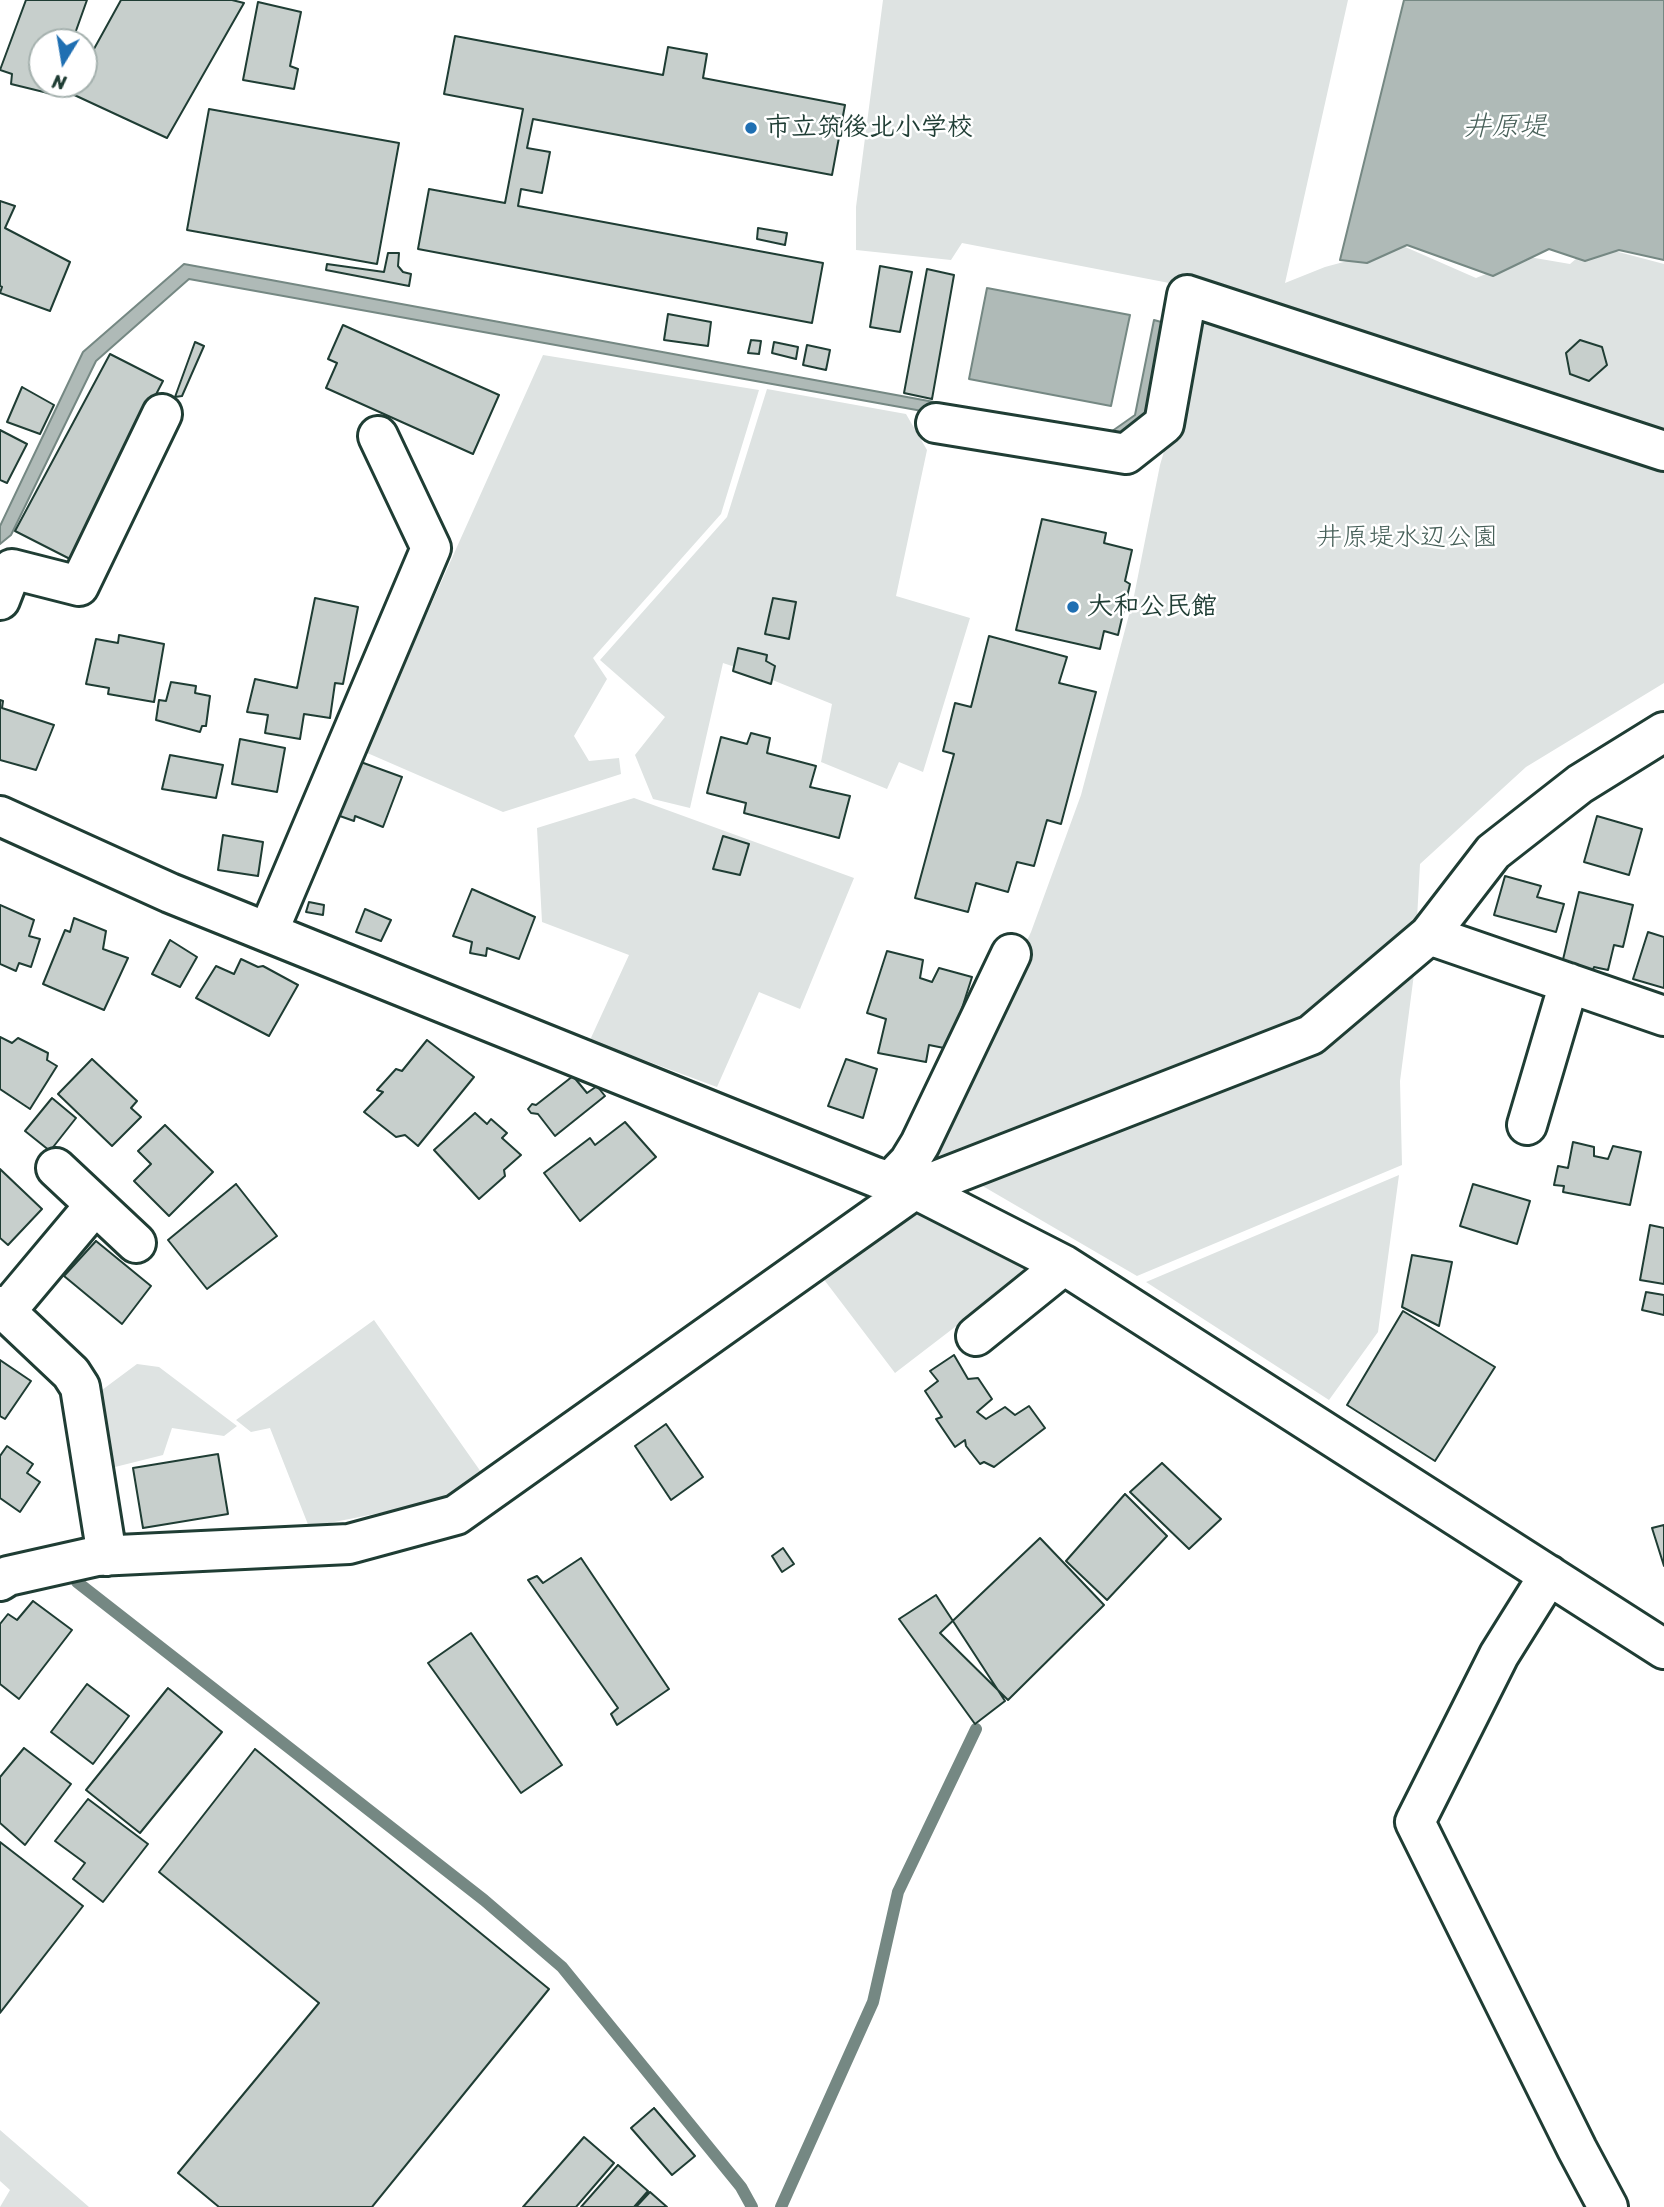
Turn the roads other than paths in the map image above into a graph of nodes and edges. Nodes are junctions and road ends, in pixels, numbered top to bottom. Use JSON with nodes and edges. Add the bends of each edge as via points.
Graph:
{"nodes":[{"id":1,"x":162,"y":414,"type":"dead end"},
{"id":2,"x":936,"y":423,"type":"dead end"},
{"id":3,"x":378,"y":436,"type":"dead end"},
{"id":4,"x":1664,"y":451,"type":"edge"},
{"id":5,"x":0,"y":600,"type":"edge"},
{"id":6,"x":1664,"y":732,"type":"edge"},
{"id":7,"x":0,"y":816,"type":"edge"},
{"id":8,"x":268,"y":932,"type":"junction"},
{"id":9,"x":1429,"y":935,"type":"junction"},
{"id":10,"x":1011,"y":954,"type":"dead end"},
{"id":11,"x":1569,"y":983,"type":"junction"},
{"id":12,"x":1664,"y":1016,"type":"edge"},
{"id":13,"x":1527,"y":1125,"type":"dead end"},
{"id":14,"x":56,"y":1168,"type":"dead end"},
{"id":15,"x":903,"y":1186,"type":"junction"},
{"id":16,"x":95,"y":1205,"type":"junction"},
{"id":17,"x":136,"y":1243,"type":"dead end"},
{"id":18,"x":1065,"y":1265,"type":"junction"},
{"id":19,"x":3,"y":1309,"type":"edge"},
{"id":20,"x":976,"y":1336,"type":"dead end"},
{"id":21,"x":107,"y":1556,"type":"junction"},
{"id":22,"x":1549,"y":1575,"type":"junction"},
{"id":23,"x":0,"y":1581,"type":"edge"},
{"id":24,"x":1664,"y":1648,"type":"edge"},
{"id":25,"x":1608,"y":2207,"type":"edge"}],
"edges":[{"from":1,"to":5,"type":"street","via":[[79,586],[12,569]]},
{"from":2,"to":4,"type":"street","via":[[1126,454],[1164,424],[1187,295]]},
{"from":3,"to":8,"type":"street","via":[[431,548]]},
{"from":6,"to":9,"type":"street","via":[[1580,784],[1493,852]]},
{"from":7,"to":8,"type":"street"},
{"from":8,"to":15,"type":"street"},
{"from":9,"to":11,"type":"street"},
{"from":9,"to":15,"type":"street","via":[[1311,1035]]},
{"from":10,"to":15,"type":"street","via":[[909,1163]]},
{"from":11,"to":12,"type":"street"},
{"from":11,"to":13,"type":"street"},
{"from":14,"to":16,"type":"street"},
{"from":15,"to":18,"type":"street"},
{"from":15,"to":21,"type":"street","via":[[456,1515],[349,1544]]},
{"from":16,"to":17,"type":"street"},
{"from":16,"to":19,"type":"street"},
{"from":18,"to":20,"type":"street"},
{"from":18,"to":22,"type":"street"},
{"from":19,"to":21,"type":"street","via":[[80,1387]]},
{"from":21,"to":23,"type":"street"},
{"from":22,"to":24,"type":"street"},
{"from":22,"to":25,"type":"street","via":[[1499,1655],[1415,1822]]}]}
